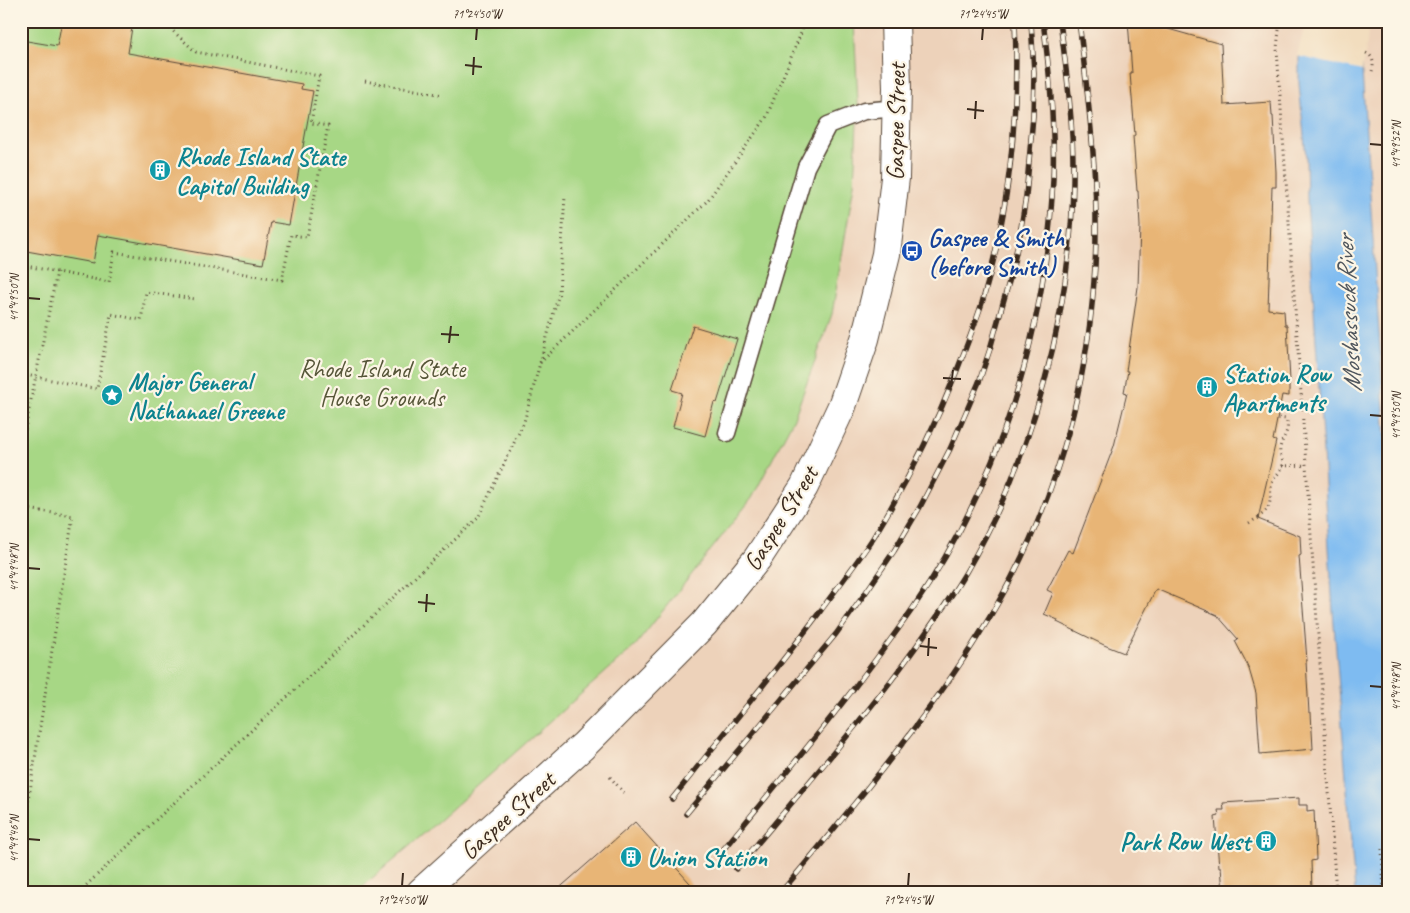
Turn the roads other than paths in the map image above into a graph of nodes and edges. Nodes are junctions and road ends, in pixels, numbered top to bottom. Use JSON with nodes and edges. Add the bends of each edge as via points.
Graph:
{"nodes":[{"id":1,"x":895,"y":21,"type":"edge"},
{"id":2,"x":897,"y":108,"type":"junction"},
{"id":3,"x":727,"y":433,"type":"dead end"},
{"id":4,"x":421,"y":892,"type":"edge"}],
"edges":[{"from":1,"to":2,"type":"main road","name":"Gaspee Street"},
{"from":2,"to":3,"type":"lane","via":[[864,111],[828,125],[806,167]]},
{"from":2,"to":4,"type":"main road","name":"Gaspee Street","via":[[895,178],[886,254],[864,339],[842,406],[804,487],[757,559],[704,624],[583,746]]}]}
